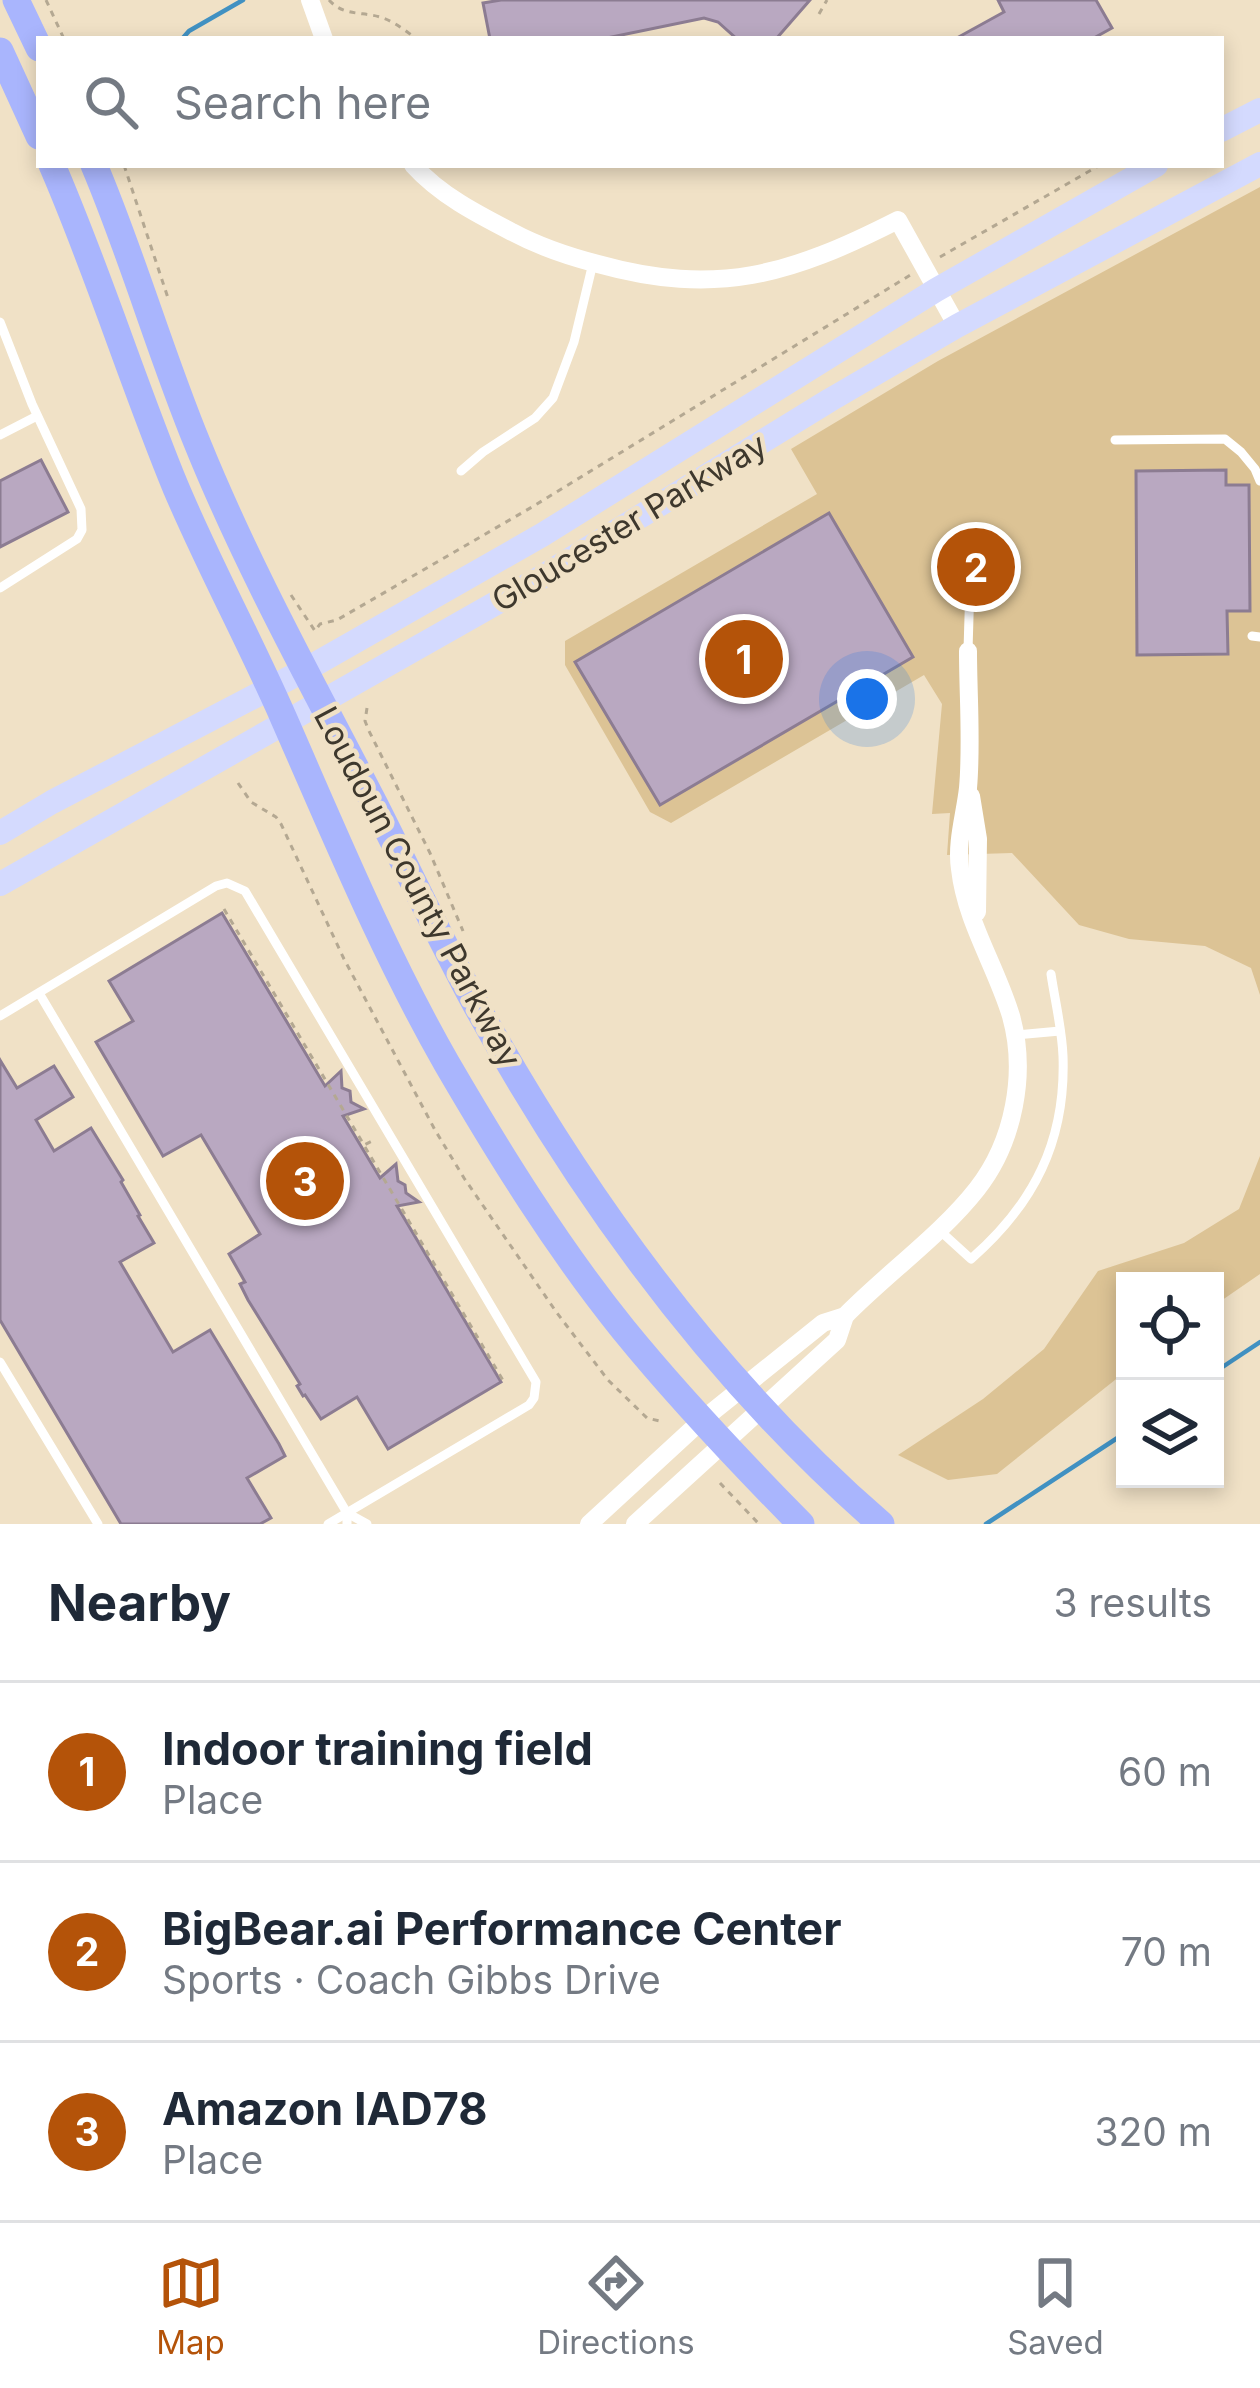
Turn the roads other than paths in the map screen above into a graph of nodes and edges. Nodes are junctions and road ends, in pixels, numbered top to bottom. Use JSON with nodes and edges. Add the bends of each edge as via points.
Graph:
{"nodes":[{"id":1,"x":16,"y":0,"type":"edge"},
{"id":2,"x":310,"y":0,"type":"edge"},
{"id":3,"x":323,"y":36,"type":"edge"},
{"id":4,"x":36,"y":42,"type":"edge"},
{"id":5,"x":0,"y":51,"type":"edge"},
{"id":6,"x":1260,"y":110,"type":"edge"},
{"id":7,"x":1224,"y":128,"type":"edge"},
{"id":8,"x":36,"y":129,"type":"edge"},
{"id":9,"x":1260,"y":164,"type":"edge"},
{"id":10,"x":53,"y":168,"type":"edge"},
{"id":11,"x":95,"y":168,"type":"edge"},
{"id":12,"x":416,"y":168,"type":"edge"},
{"id":13,"x":1151,"y":168,"type":"edge"},
{"id":14,"x":593,"y":263,"type":"junction"},
{"id":15,"x":936,"y":290,"type":"junction"},
{"id":16,"x":0,"y":322,"type":"edge"},
{"id":17,"x":957,"y":326,"type":"junction"},
{"id":18,"x":37,"y":416,"type":"junction"},
{"id":19,"x":0,"y":435,"type":"edge"},
{"id":20,"x":1115,"y":440,"type":"dead end"},
{"id":21,"x":461,"y":471,"type":"dead end"},
{"id":22,"x":1260,"y":481,"type":"edge"},
{"id":23,"x":970,"y":584,"type":"junction"},
{"id":24,"x":0,"y":588,"type":"edge"},
{"id":25,"x":968,"y":651,"type":"joint"},
{"id":26,"x":305,"y":670,"type":"junction"},
{"id":27,"x":270,"y":689,"type":"junction"},
{"id":28,"x":321,"y":703,"type":"junction"},
{"id":29,"x":285,"y":722,"type":"junction"},
{"id":30,"x":0,"y":832,"type":"edge"},
{"id":31,"x":0,"y":884,"type":"edge"},
{"id":32,"x":1051,"y":974,"type":"dead end"},
{"id":33,"x":39,"y":993,"type":"junction"},
{"id":34,"x":0,"y":1016,"type":"edge"},
{"id":35,"x":1060,"y":1031,"type":"junction"},
{"id":36,"x":1015,"y":1035,"type":"junction"},
{"id":37,"x":938,"y":1228,"type":"junction"},
{"id":38,"x":845,"y":1316,"type":"junction"},
{"id":39,"x":0,"y":1362,"type":"edge"},
{"id":40,"x":744,"y":1387,"type":"junction"},
{"id":41,"x":764,"y":1408,"type":"junction"},
{"id":42,"x":701,"y":1420,"type":"junction"},
{"id":43,"x":723,"y":1444,"type":"junction"},
{"id":44,"x":347,"y":1518,"type":"edge"},
{"id":45,"x":98,"y":1524,"type":"edge"},
{"id":46,"x":328,"y":1524,"type":"edge"},
{"id":47,"x":367,"y":1524,"type":"edge"},
{"id":48,"x":589,"y":1524,"type":"edge"},
{"id":49,"x":634,"y":1524,"type":"edge"},
{"id":50,"x":801,"y":1524,"type":"edge"},
{"id":51,"x":881,"y":1524,"type":"edge"}],
"edges":[{"from":1,"to":4,"type":"main road"},
{"from":2,"to":3,"type":"street"},
{"from":5,"to":8,"type":"main road"},
{"from":6,"to":7,"type":"main road"},
{"from":9,"to":17,"type":"main road","name":"Gloucester Parkway"},
{"from":10,"to":27,"type":"main road","name":"Loudoun County Parkway","via":[[177,490]]},
{"from":11,"to":26,"type":"main road","name":"Loudoun County Parkway","via":[[226,512]]},
{"from":12,"to":14,"type":"street","via":[[467,208],[546,250]]},
{"from":13,"to":15,"type":"main road","name":"Gloucester Parkway"},
{"from":14,"to":15,"type":"street","via":[[664,280],[761,274],[898,220]]},
{"from":14,"to":21,"type":"lane","via":[[553,398]]},
{"from":15,"to":17,"type":"street"},
{"from":15,"to":26,"type":"main road","name":"Gloucester Parkway","via":[[542,535]]},
{"from":16,"to":18,"type":"lane"},
{"from":17,"to":28,"type":"main road","name":"Gloucester Parkway"},
{"from":18,"to":19,"type":"lane"},
{"from":18,"to":24,"type":"lane","via":[[81,508],[82,530]]},
{"from":20,"to":22,"type":"lane","via":[[1225,439]]},
{"from":23,"to":23,"type":"lane","via":[[993,563],[986,546],[968,540],[953,549],[949,564]]},
{"from":23,"to":25,"type":"lane"},
{"from":25,"to":36,"type":"street","via":[[979,934]]},
{"from":26,"to":27,"type":"main road","name":"Gloucester Parkway"},
{"from":26,"to":28,"type":"main road","name":"Loudoun County Parkway"},
{"from":27,"to":29,"type":"main road","name":"Loudoun County Parkway"},
{"from":27,"to":30,"type":"main road","name":"Gloucester Parkway"},
{"from":28,"to":29,"type":"main road","name":"Gloucester Parkway"},
{"from":28,"to":40,"type":"main road","name":"Loudoun County Parkway","via":[[473,1000],[561,1149]]},
{"from":29,"to":31,"type":"main road","name":"Gloucester Parkway"},
{"from":29,"to":42,"type":"main road","name":"Loudoun County Parkway","via":[[384,941],[465,1094],[621,1326]]},
{"from":32,"to":35,"type":"lane"},
{"from":33,"to":34,"type":"lane"},
{"from":33,"to":44,"type":"lane"},
{"from":33,"to":44,"type":"lane","via":[[216,886],[245,891],[536,1382],[529,1405]]},
{"from":35,"to":36,"type":"lane"},
{"from":35,"to":37,"type":"lane","via":[[1060,1118],[1029,1193],[971,1259]]},
{"from":36,"to":37,"type":"street","via":[[1016,1094],[1002,1147],[976,1191]]},
{"from":37,"to":38,"type":"street"},
{"from":38,"to":40,"type":"street","via":[[823,1323]]},
{"from":38,"to":41,"type":"street","via":[[837,1340]]},
{"from":39,"to":45,"type":"lane"},
{"from":40,"to":41,"type":"main road","name":"Loudoun County Parkway"},
{"from":40,"to":42,"type":"street"},
{"from":41,"to":43,"type":"street"},
{"from":41,"to":51,"type":"main road","name":"Loudoun County Parkway"},
{"from":42,"to":43,"type":"main road","name":"Loudoun County Parkway"},
{"from":42,"to":48,"type":"street"},
{"from":43,"to":49,"type":"street"},
{"from":43,"to":50,"type":"main road","name":"Loudoun County Parkway"},
{"from":44,"to":46,"type":"lane"},
{"from":44,"to":47,"type":"lane"}]}
